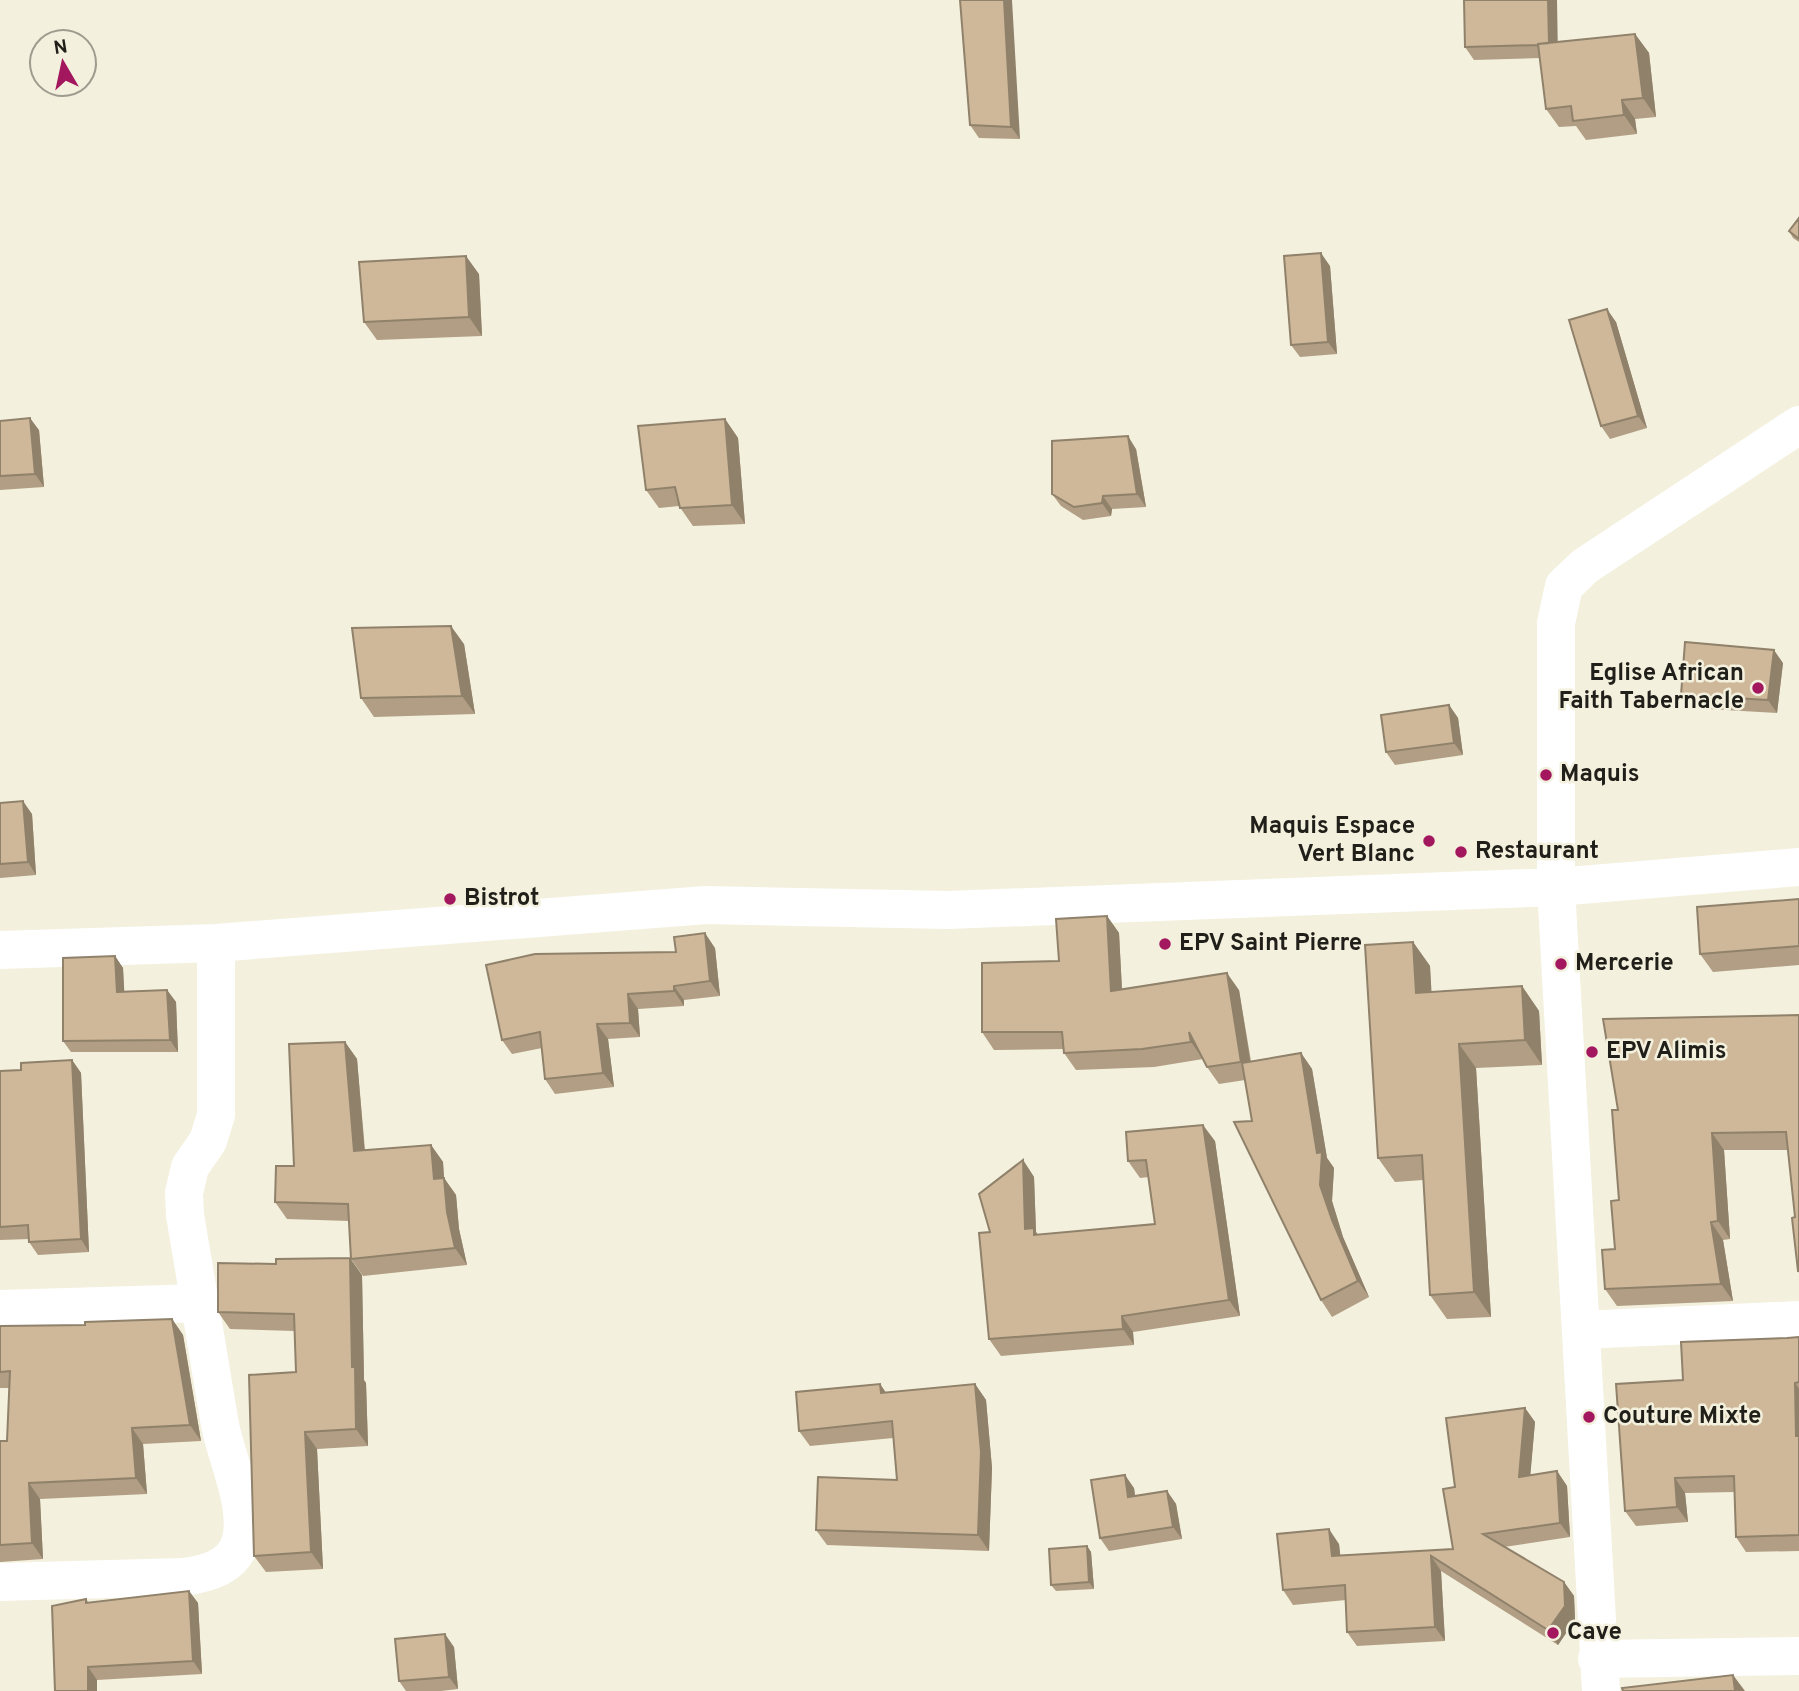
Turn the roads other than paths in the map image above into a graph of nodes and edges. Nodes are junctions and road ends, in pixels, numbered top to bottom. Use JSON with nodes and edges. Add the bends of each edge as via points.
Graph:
{"nodes":[{"id":1,"x":1799,"y":425,"type":"edge"},
{"id":2,"x":1799,"y":867,"type":"edge"},
{"id":3,"x":1556,"y":887,"type":"junction"},
{"id":4,"x":216,"y":943,"type":"junction"},
{"id":5,"x":0,"y":950,"type":"edge"},
{"id":6,"x":200,"y":1303,"type":"junction"},
{"id":7,"x":0,"y":1310,"type":"edge"},
{"id":8,"x":1799,"y":1320,"type":"edge"},
{"id":9,"x":1581,"y":1330,"type":"junction"},
{"id":10,"x":0,"y":1582,"type":"edge"},
{"id":11,"x":1799,"y":1656,"type":"edge"},
{"id":12,"x":1599,"y":1675,"type":"edge"}],
"edges":[{"from":1,"to":3,"type":"street","via":[[1585,566],[1564,586],[1556,623]]},
{"from":2,"to":3,"type":"street"},
{"from":3,"to":4,"type":"street","via":[[948,910],[706,905]]},
{"from":3,"to":9,"type":"street"},
{"from":4,"to":5,"type":"street"},
{"from":4,"to":6,"type":"street","via":[[216,1115],[208,1141],[190,1167],[184,1193]]},
{"from":6,"to":7,"type":"street"},
{"from":6,"to":10,"type":"street","via":[[221,1428],[242,1514],[241,1541],[231,1560],[208,1574],[183,1577]]},
{"from":8,"to":9,"type":"street"},
{"from":9,"to":12,"type":"street"},
{"from":11,"to":12,"type":"street"}]}
